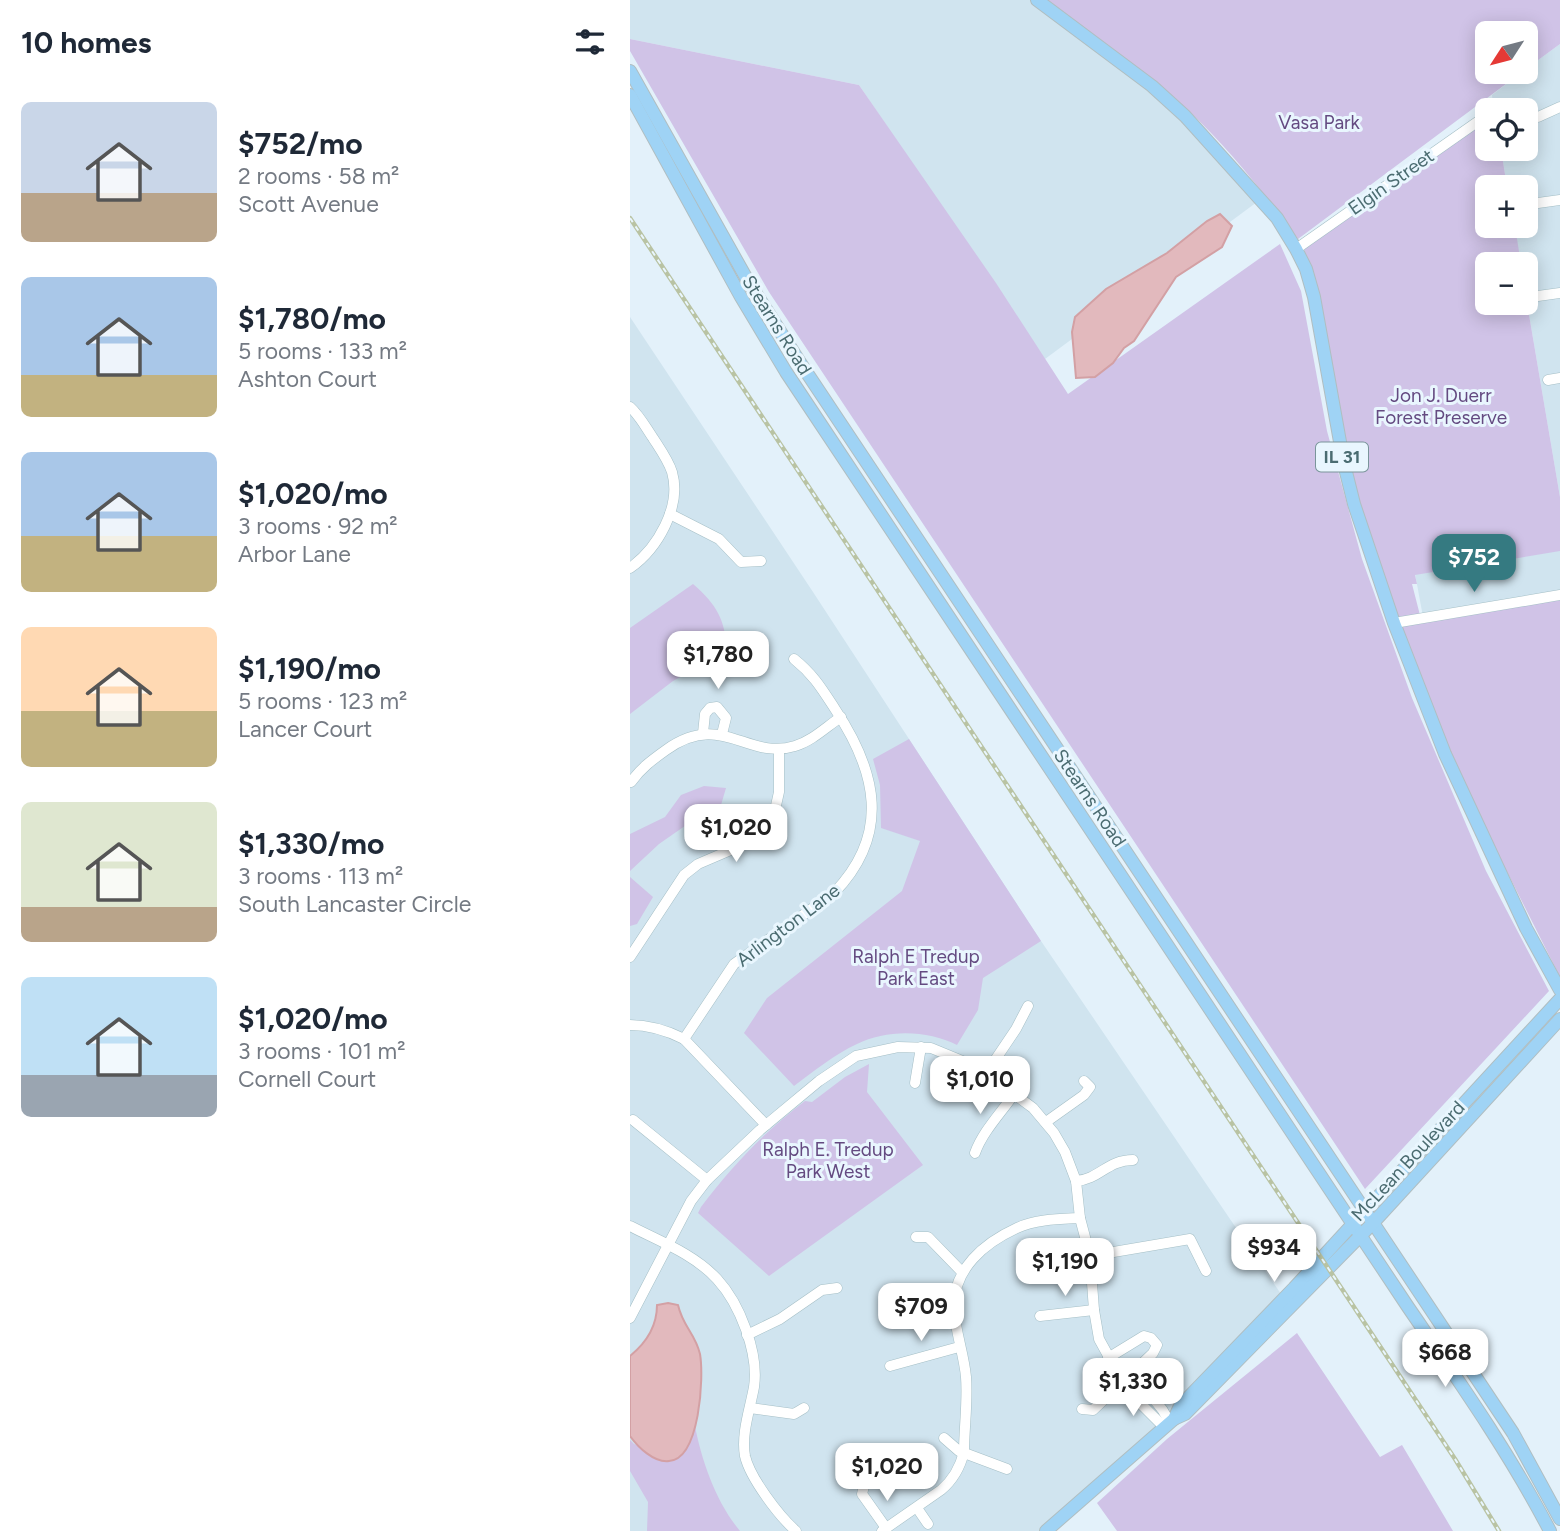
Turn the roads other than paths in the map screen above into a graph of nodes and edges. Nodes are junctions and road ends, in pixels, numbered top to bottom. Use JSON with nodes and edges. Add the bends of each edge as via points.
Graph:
{"nodes":[{"id":1,"x":1037,"y":0,"type":"edge"},
{"id":2,"x":630,"y":71,"type":"edge"},
{"id":3,"x":630,"y":95,"type":"edge"},
{"id":4,"x":1560,"y":107,"type":"edge"},
{"id":5,"x":1538,"y":117,"type":"edge"},
{"id":6,"x":1475,"y":123,"type":"edge"},
{"id":7,"x":1560,"y":200,"type":"edge"},
{"id":8,"x":1538,"y":203,"type":"dead end"},
{"id":9,"x":1296,"y":248,"type":"junction"},
{"id":10,"x":1560,"y":293,"type":"edge"},
{"id":11,"x":1538,"y":296,"type":"dead end"},
{"id":12,"x":1560,"y":378,"type":"edge"},
{"id":13,"x":1548,"y":380,"type":"dead end"},
{"id":14,"x":630,"y":407,"type":"edge"},
{"id":15,"x":670,"y":514,"type":"junction"},
{"id":16,"x":761,"y":561,"type":"dead end"},
{"id":17,"x":630,"y":568,"type":"edge"},
{"id":18,"x":1560,"y":595,"type":"edge"},
{"id":19,"x":1394,"y":623,"type":"junction"},
{"id":20,"x":794,"y":659,"type":"dead end"},
{"id":21,"x":841,"y":717,"type":"junction"},
{"id":22,"x":703,"y":733,"type":"junction"},
{"id":23,"x":722,"y":734,"type":"junction"},
{"id":24,"x":779,"y":748,"type":"junction"},
{"id":25,"x":631,"y":782,"type":"edge"},
{"id":26,"x":630,"y":957,"type":"edge"},
{"id":27,"x":1560,"y":989,"type":"edge"},
{"id":28,"x":1560,"y":999,"type":"edge"},
{"id":29,"x":1028,"y":1006,"type":"dead end"},
{"id":30,"x":1560,"y":1019,"type":"edge"},
{"id":31,"x":630,"y":1025,"type":"edge"},
{"id":32,"x":684,"y":1039,"type":"junction"},
{"id":33,"x":921,"y":1047,"type":"junction"},
{"id":34,"x":985,"y":1075,"type":"junction"},
{"id":35,"x":1084,"y":1081,"type":"dead end"},
{"id":36,"x":915,"y":1083,"type":"dead end"},
{"id":37,"x":1014,"y":1094,"type":"junction"},
{"id":38,"x":633,"y":1119,"type":"dead end"},
{"id":39,"x":1046,"y":1122,"type":"junction"},
{"id":40,"x":766,"y":1125,"type":"junction"},
{"id":41,"x":975,"y":1153,"type":"dead end"},
{"id":42,"x":1133,"y":1160,"type":"dead end"},
{"id":43,"x":707,"y":1180,"type":"junction"},
{"id":44,"x":1076,"y":1181,"type":"junction"},
{"id":45,"x":1364,"y":1209,"type":"junction"},
{"id":46,"x":1080,"y":1218,"type":"junction"},
{"id":47,"x":1353,"y":1221,"type":"junction"},
{"id":48,"x":1373,"y":1223,"type":"junction"},
{"id":49,"x":630,"y":1226,"type":"edge"},
{"id":50,"x":1362,"y":1235,"type":"junction"},
{"id":51,"x":916,"y":1237,"type":"dead end"},
{"id":52,"x":668,"y":1245,"type":"junction"},
{"id":53,"x":1090,"y":1256,"type":"junction"},
{"id":54,"x":1206,"y":1270,"type":"dead end"},
{"id":55,"x":962,"y":1272,"type":"junction"},
{"id":56,"x":837,"y":1288,"type":"dead end"},
{"id":57,"x":1094,"y":1310,"type":"junction"},
{"id":58,"x":631,"y":1316,"type":"edge"},
{"id":59,"x":1040,"y":1316,"type":"dead end"},
{"id":60,"x":747,"y":1335,"type":"junction"},
{"id":61,"x":959,"y":1348,"type":"junction"},
{"id":62,"x":1108,"y":1358,"type":"junction"},
{"id":63,"x":890,"y":1366,"type":"dead end"},
{"id":64,"x":1124,"y":1380,"type":"junction"},
{"id":65,"x":750,"y":1408,"type":"junction"},
{"id":66,"x":804,"y":1408,"type":"dead end"},
{"id":67,"x":1082,"y":1409,"type":"dead end"},
{"id":68,"x":1171,"y":1421,"type":"junction"},
{"id":69,"x":944,"y":1438,"type":"dead end"},
{"id":70,"x":964,"y":1452,"type":"junction"},
{"id":71,"x":1007,"y":1469,"type":"dead end"},
{"id":72,"x":865,"y":1482,"type":"dead end"},
{"id":73,"x":917,"y":1508,"type":"junction"},
{"id":74,"x":1560,"y":1519,"type":"edge"},
{"id":75,"x":928,"y":1524,"type":"dead end"},
{"id":76,"x":884,"y":1530,"type":"edge"},
{"id":77,"x":796,"y":1531,"type":"edge"},
{"id":78,"x":1046,"y":1531,"type":"edge"},
{"id":79,"x":1550,"y":1531,"type":"edge"}],
"edges":[{"from":1,"to":9,"type":"main road","number":"IL 31","via":[[1185,116],[1277,218]]},
{"from":2,"to":45,"type":"main road","name":"Stearns Road","via":[[748,281],[801,364]]},
{"from":3,"to":47,"type":"main road","name":"Stearns Road","via":[[786,372]]},
{"from":4,"to":5,"type":"street"},
{"from":6,"to":9,"type":"street","name":"Elgin Street"},
{"from":7,"to":8,"type":"street"},
{"from":9,"to":19,"type":"main road","number":"IL 31","via":[[1314,297],[1350,491]]},
{"from":10,"to":11,"type":"street"},
{"from":12,"to":13,"type":"street"},
{"from":14,"to":15,"type":"street","via":[[672,473]]},
{"from":15,"to":16,"type":"street","via":[[719,539],[741,562]]},
{"from":15,"to":17,"type":"street","via":[[653,547]]},
{"from":18,"to":19,"type":"street"},
{"from":19,"to":27,"type":"main road","number":"IL 31","via":[[1445,754],[1526,928]]},
{"from":20,"to":21,"type":"street","name":"Arlington Lane","via":[[811,672]]},
{"from":21,"to":24,"type":"street","via":[[808,741]]},
{"from":21,"to":32,"type":"street","name":"Arlington Lane","via":[[862,756],[872,801],[866,846],[857,865],[834,893],[734,964]]},
{"from":22,"to":23,"type":"street"},
{"from":22,"to":23,"type":"street","via":[[705,714],[717,706],[726,718]]},
{"from":22,"to":25,"type":"street","via":[[681,739],[640,768]]},
{"from":23,"to":24,"type":"street"},
{"from":24,"to":26,"type":"street","via":[[779,792],[767,825],[747,843],[684,875]]},
{"from":28,"to":45,"type":"main road","name":"McLean Boulevard"},
{"from":29,"to":34,"type":"street"},
{"from":30,"to":48,"type":"main road","name":"McLean Boulevard"},
{"from":31,"to":32,"type":"street","via":[[667,1030]]},
{"from":32,"to":40,"type":"street"},
{"from":33,"to":34,"type":"street","via":[[947,1053]]},
{"from":33,"to":36,"type":"street"},
{"from":33,"to":40,"type":"street","via":[[856,1056]]},
{"from":34,"to":37,"type":"street"},
{"from":35,"to":39,"type":"street","via":[[1090,1087],[1084,1095]]},
{"from":37,"to":39,"type":"street"},
{"from":37,"to":41,"type":"street","via":[[981,1137]]},
{"from":38,"to":43,"type":"street"},
{"from":39,"to":44,"type":"street"},
{"from":40,"to":43,"type":"street"},
{"from":42,"to":44,"type":"street","via":[[1116,1161]]},
{"from":43,"to":52,"type":"street"},
{"from":44,"to":46,"type":"street"},
{"from":45,"to":47,"type":"main road","name":"McLean Boulevard"},
{"from":45,"to":48,"type":"main road","name":"Stearns Road"},
{"from":46,"to":53,"type":"street"},
{"from":46,"to":55,"type":"street","via":[[1018,1227],[990,1243]]},
{"from":47,"to":50,"type":"main road","name":"Stearns Road"},
{"from":47,"to":68,"type":"main road","name":"McLean Boulevard"},
{"from":48,"to":50,"type":"main road","name":"McLean Boulevard"},
{"from":48,"to":74,"type":"main road","name":"Stearns Road","via":[[1513,1433]]},
{"from":49,"to":52,"type":"street"},
{"from":50,"to":68,"type":"main road","name":"McLean Boulevard","via":[[1185,1414]]},
{"from":50,"to":79,"type":"main road","name":"Stearns Road","via":[[1496,1434]]},
{"from":51,"to":55,"type":"street","via":[[928,1237]]},
{"from":52,"to":58,"type":"street"},
{"from":52,"to":60,"type":"street","via":[[717,1279]]},
{"from":53,"to":54,"type":"street","via":[[1190,1239]]},
{"from":53,"to":57,"type":"street"},
{"from":55,"to":61,"type":"street","via":[[954,1307]]},
{"from":56,"to":60,"type":"street","via":[[822,1290],[780,1320]]},
{"from":57,"to":59,"type":"street"},
{"from":57,"to":62,"type":"street"},
{"from":60,"to":65,"type":"street","via":[[755,1364]]},
{"from":61,"to":63,"type":"street"},
{"from":61,"to":70,"type":"street","via":[[966,1377]]},
{"from":62,"to":64,"type":"street"},
{"from":62,"to":64,"type":"street","via":[[1141,1337],[1156,1343],[1157,1349]]},
{"from":64,"to":67,"type":"street","via":[[1093,1410]]},
{"from":64,"to":68,"type":"street","via":[[1134,1382]]},
{"from":65,"to":66,"type":"street","via":[[794,1414]]},
{"from":65,"to":77,"type":"street","via":[[744,1437],[748,1464]]},
{"from":68,"to":78,"type":"main road","name":"McLean Boulevard"},
{"from":69,"to":70,"type":"street"},
{"from":70,"to":71,"type":"street"},
{"from":70,"to":73,"type":"street","via":[[949,1483]]},
{"from":72,"to":76,"type":"street","via":[[862,1494]]},
{"from":73,"to":75,"type":"street"},
{"from":73,"to":76,"type":"street"}]}
